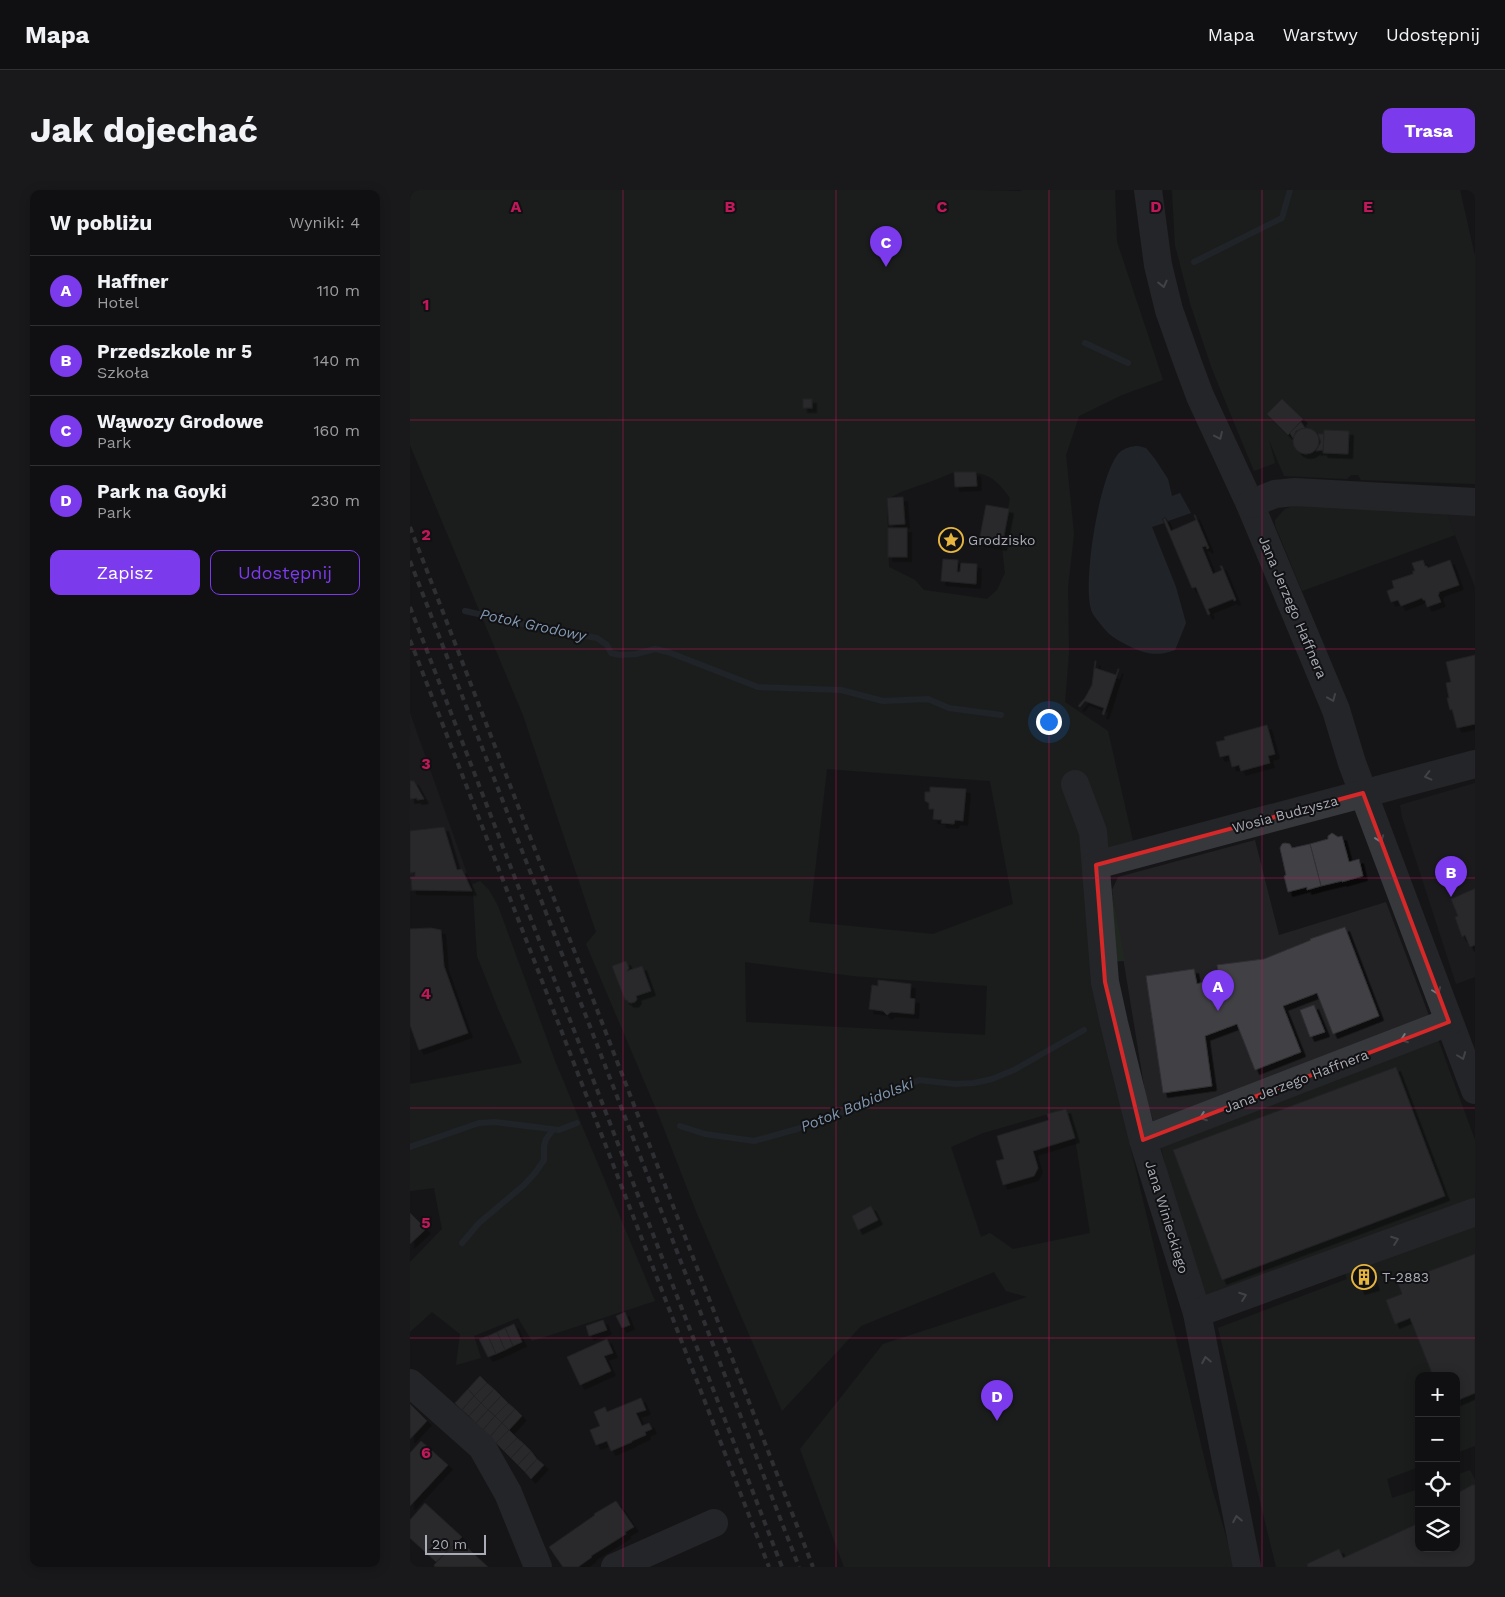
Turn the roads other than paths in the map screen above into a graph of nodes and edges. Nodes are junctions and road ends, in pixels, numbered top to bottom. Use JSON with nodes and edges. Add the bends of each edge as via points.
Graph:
{"nodes":[{"id":1,"x":1148,"y":190,"type":"edge"},
{"id":2,"x":1475,"y":502,"type":"edge"},
{"id":3,"x":1250,"y":504,"type":"junction"},
{"id":4,"x":1475,"y":764,"type":"edge"},
{"id":5,"x":1076,"y":784,"type":"dead end"},
{"id":6,"x":1363,"y":793,"type":"junction"},
{"id":7,"x":1096,"y":865,"type":"junction"},
{"id":8,"x":1449,"y":1022,"type":"junction"},
{"id":9,"x":1475,"y":1090,"type":"edge"},
{"id":10,"x":1143,"y":1140,"type":"junction"},
{"id":11,"x":1475,"y":1212,"type":"edge"},
{"id":12,"x":1197,"y":1313,"type":"junction"},
{"id":13,"x":410,"y":1383,"type":"edge"},
{"id":14,"x":714,"y":1524,"type":"dead end"},
{"id":15,"x":538,"y":1567,"type":"edge"},
{"id":16,"x":615,"y":1567,"type":"edge"},
{"id":17,"x":1247,"y":1567,"type":"edge"}],
"edges":[{"from":1,"to":3,"type":"street","name":"Jana Jerzego Haffnera","one_way":true,"via":[[1158,265],[1169,310],[1200,396]]},
{"from":2,"to":3,"type":"street","via":[[1295,492],[1275,494]]},
{"from":3,"to":6,"type":"street","name":"Jana Jerzego Haffnera","one_way":true,"via":[[1336,710]]},
{"from":4,"to":6,"type":"street","name":"Wosia Budzysza","one_way":true},
{"from":5,"to":7,"type":"street","name":"Jana Winieckiego","via":[[1093,832]]},
{"from":6,"to":7,"type":"street","name":"Wosia Budzysza"},
{"from":6,"to":8,"type":"street","name":"Jana Jerzego Haffnera","one_way":true},
{"from":7,"to":10,"type":"street","name":"Jana Winieckiego","via":[[1105,982]]},
{"from":8,"to":9,"type":"street","name":"Jana Jerzego Haffnera","one_way":true},
{"from":8,"to":10,"type":"street","name":"Jana Jerzego Haffnera","one_way":true},
{"from":10,"to":12,"type":"street","name":"Jana Winieckiego"},
{"from":12,"to":11,"type":"street","one_way":true},
{"from":17,"to":12,"type":"street","name":"Jana Winieckiego","one_way":true},
{"from":13,"to":15,"type":"street","via":[[482,1447],[508,1493]]},
{"from":14,"to":16,"type":"street"}]}
